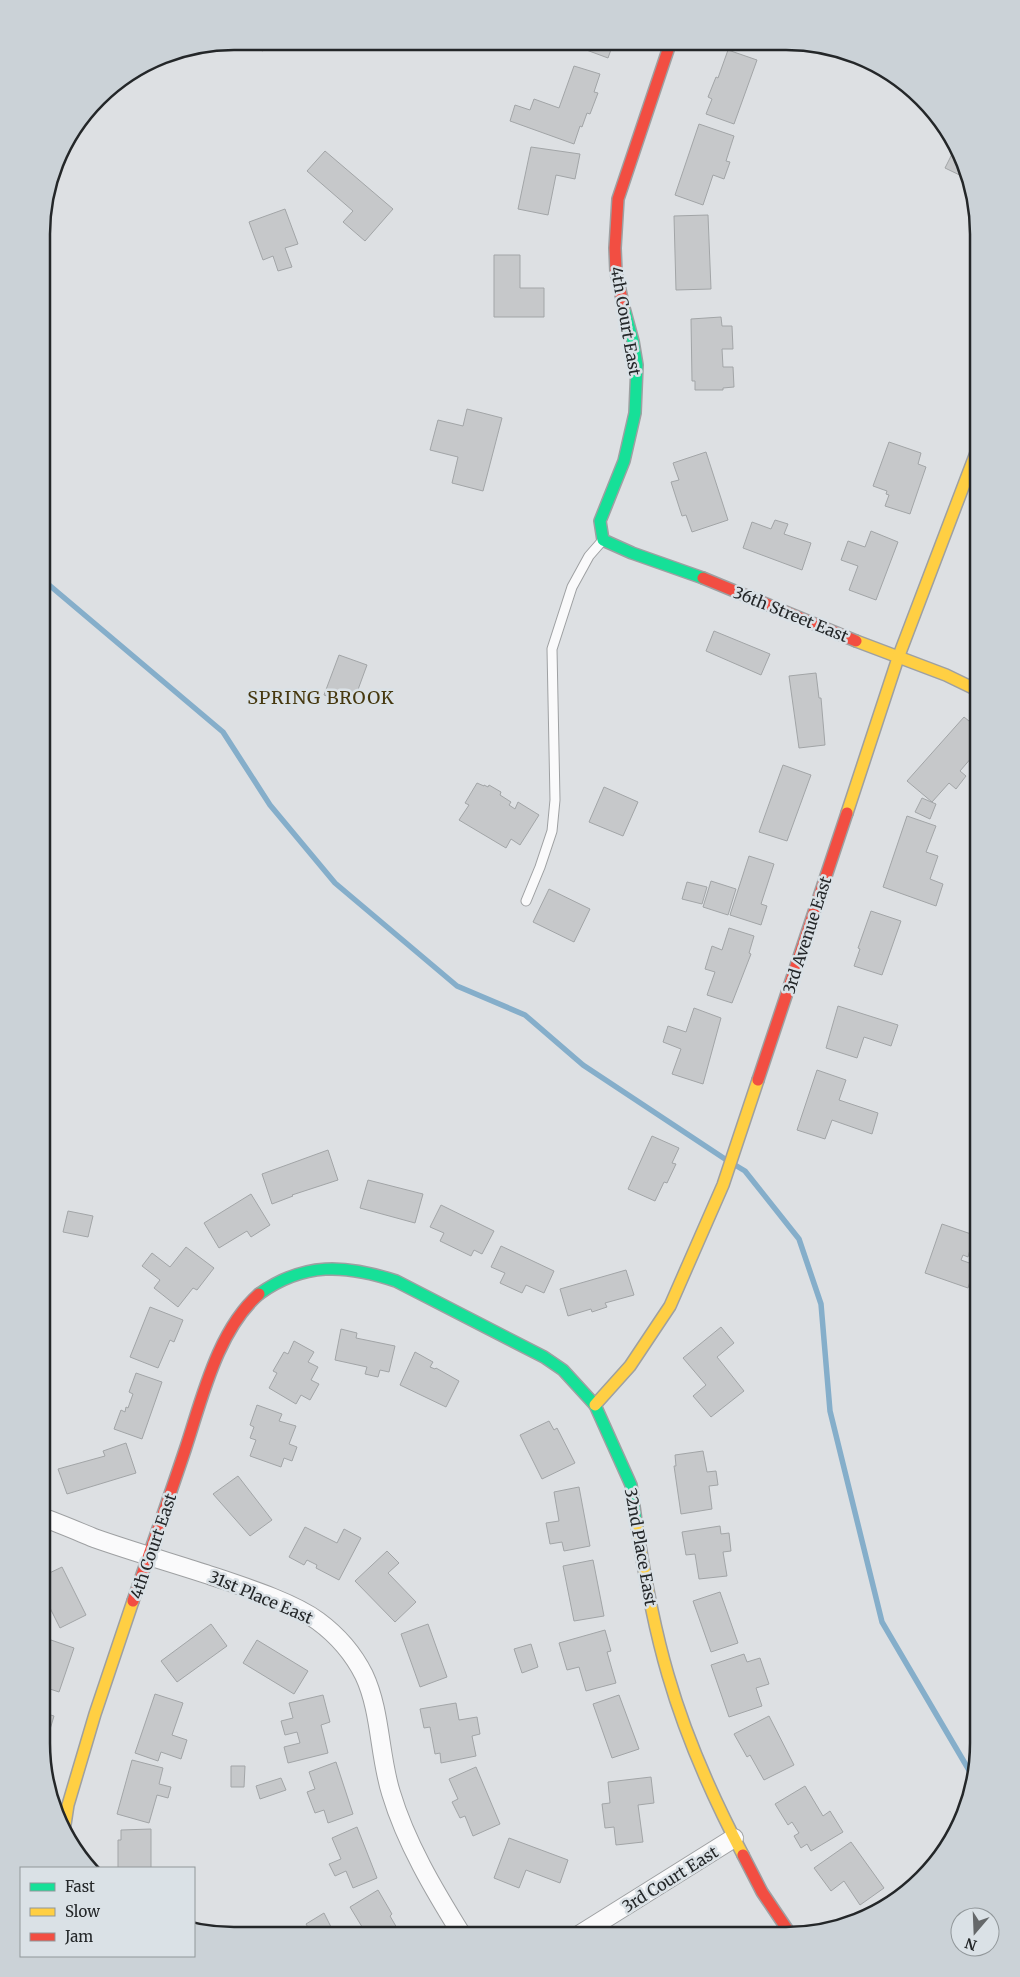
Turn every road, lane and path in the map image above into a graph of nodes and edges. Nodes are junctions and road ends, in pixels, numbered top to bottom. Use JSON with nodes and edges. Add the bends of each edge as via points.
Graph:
{"nodes":[{"id":1,"x":668,"y":50,"type":"edge"},
{"id":2,"x":970,"y":469,"type":"edge"},
{"id":3,"x":603,"y":540,"type":"junction"},
{"id":4,"x":898,"y":658,"type":"junction"},
{"id":5,"x":970,"y":687,"type":"edge"},
{"id":6,"x":526,"y":901,"type":"dead end"},
{"id":7,"x":278,"y":1280,"type":"joint"},
{"id":8,"x":595,"y":1405,"type":"junction"},
{"id":9,"x":50,"y":1520,"type":"edge"},
{"id":10,"x":150,"y":1555,"type":"junction"},
{"id":11,"x":66,"y":1818,"type":"edge"},
{"id":12,"x":734,"y":1838,"type":"junction"},
{"id":13,"x":457,"y":1927,"type":"edge"},
{"id":14,"x":592,"y":1927,"type":"edge"},
{"id":15,"x":786,"y":1927,"type":"edge"}],
"edges":[{"from":1,"to":3,"type":"street","name":"4th Court East","via":[[618,199],[616,272],[633,341],[637,390],[626,453],[600,521]]},
{"from":2,"to":4,"type":"street","name":"3rd Avenue East"},
{"from":3,"to":4,"type":"street","name":"36th Street East"},
{"from":3,"to":6,"type":"lane","via":[[589,556],[572,587],[552,648],[555,800],[552,831]]},
{"from":4,"to":5,"type":"street","name":"36th Street East"},
{"from":4,"to":8,"type":"street","name":"3rd Avenue East","via":[[723,1185],[670,1306],[630,1366]]},
{"from":7,"to":8,"type":"street","name":"32nd Place East","via":[[325,1268],[374,1272],[544,1357],[563,1370]]},
{"from":7,"to":10,"type":"street","name":"4th Court East","via":[[258,1294],[228,1332]]},
{"from":8,"to":12,"type":"street","name":"32nd Place East","via":[[632,1486],[645,1582],[668,1676],[692,1743]]},
{"from":9,"to":10,"type":"street","name":"31st Place East"},
{"from":10,"to":11,"type":"street","name":"4th Court East","via":[[95,1714]]},
{"from":10,"to":13,"type":"street","name":"31st Place East","via":[[296,1609],[336,1636],[352,1654],[372,1699],[391,1792],[407,1837]]},
{"from":12,"to":14,"type":"street","name":"3rd Court East"},
{"from":12,"to":15,"type":"street","name":"32nd Place East","via":[[762,1892]]}]}
